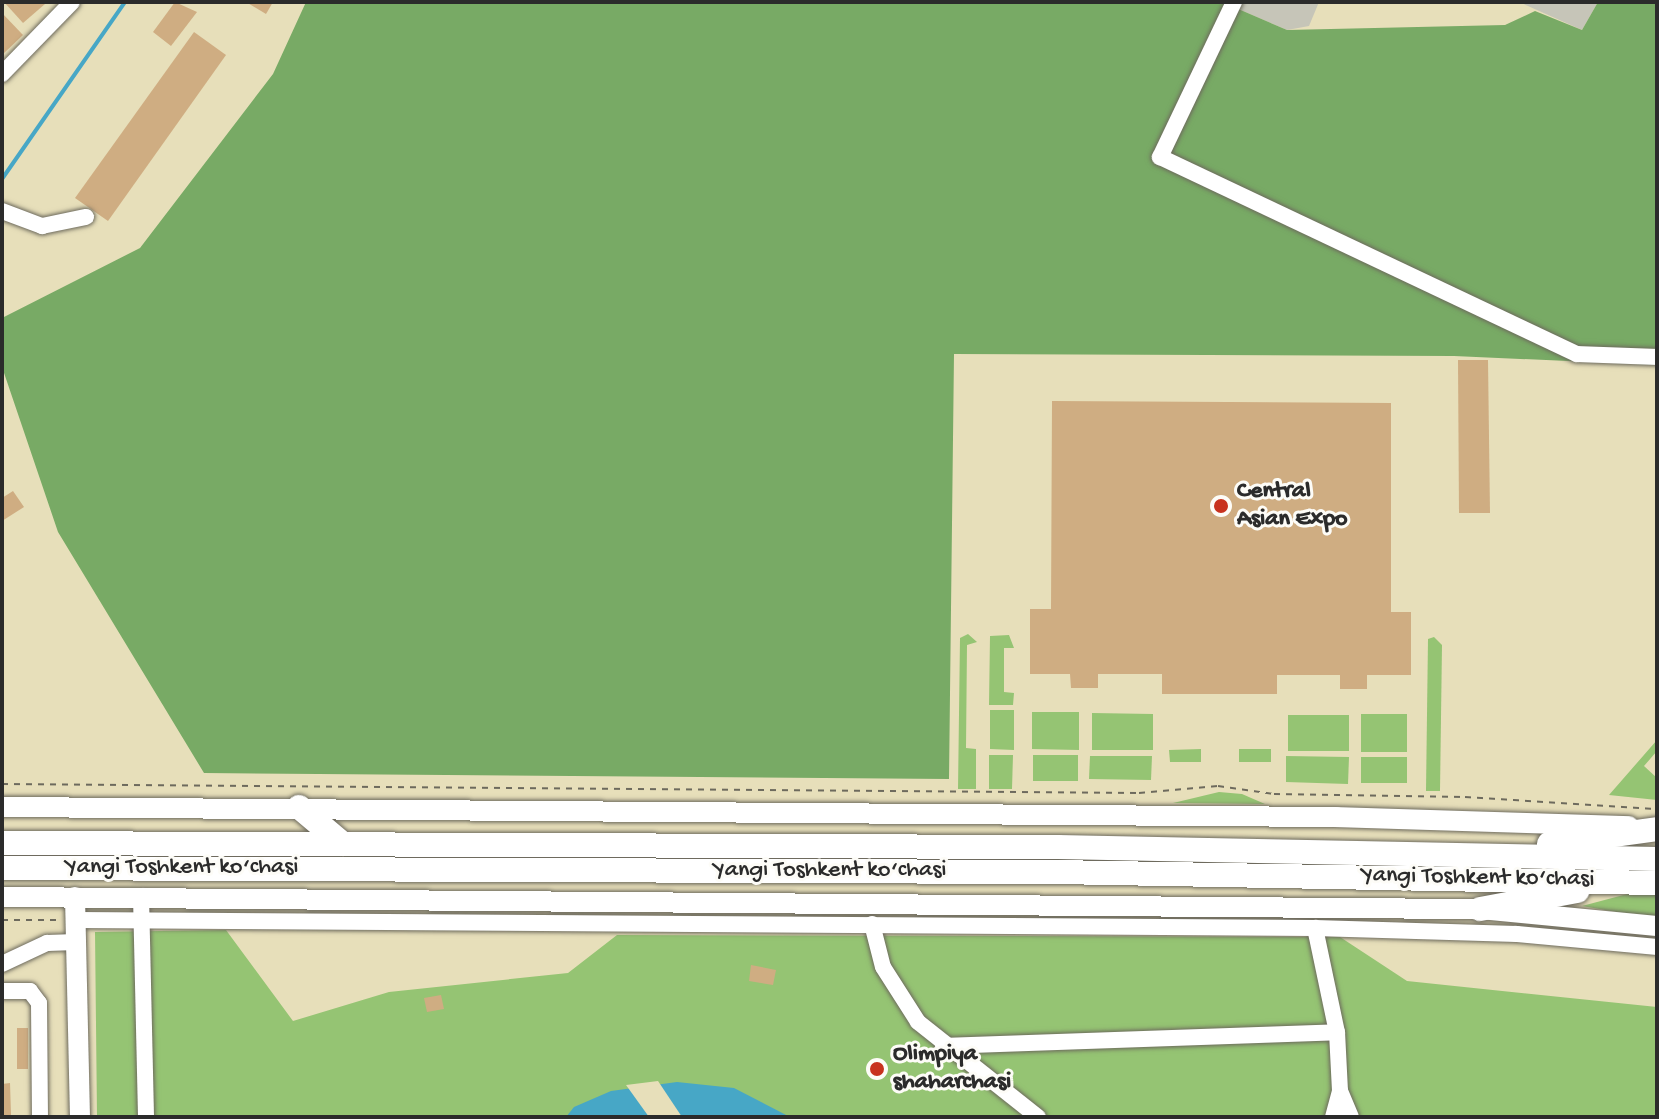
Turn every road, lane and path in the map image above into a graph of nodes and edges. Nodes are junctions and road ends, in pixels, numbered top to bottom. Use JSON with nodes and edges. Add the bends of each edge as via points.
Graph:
{"nodes":[{"id":1,"x":72,"y":2,"type":"edge"},
{"id":2,"x":1234,"y":2,"type":"edge"},
{"id":3,"x":2,"y":74,"type":"edge"},
{"id":4,"x":2,"y":211,"type":"edge"},
{"id":5,"x":86,"y":217,"type":"dead end"},
{"id":6,"x":1657,"y":357,"type":"edge"},
{"id":7,"x":2,"y":784,"type":"edge"},
{"id":8,"x":2,"y":807,"type":"edge"},
{"id":9,"x":299,"y":807,"type":"junction"},
{"id":10,"x":1657,"y":809,"type":"edge"},
{"id":11,"x":1657,"y":828,"type":"edge"},
{"id":12,"x":2,"y":843,"type":"edge"},
{"id":13,"x":343,"y":844,"type":"junction"},
{"id":14,"x":1483,"y":853,"type":"junction"},
{"id":15,"x":1657,"y":859,"type":"edge"},
{"id":16,"x":2,"y":868,"type":"edge"},
{"id":17,"x":1625,"y":870,"type":"junction"},
{"id":18,"x":1657,"y":883,"type":"edge"},
{"id":19,"x":141,"y":896,"type":"junction"},
{"id":20,"x":2,"y":897,"type":"edge"},
{"id":21,"x":75,"y":897,"type":"junction"},
{"id":22,"x":1480,"y":909,"type":"junction"},
{"id":23,"x":2,"y":920,"type":"edge"},
{"id":24,"x":76,"y":920,"type":"junction"},
{"id":25,"x":141,"y":920,"type":"junction"},
{"id":26,"x":872,"y":924,"type":"junction"},
{"id":27,"x":1657,"y":926,"type":"edge"},
{"id":28,"x":1315,"y":928,"type":"junction"},
{"id":29,"x":76,"y":942,"type":"junction"},
{"id":30,"x":1657,"y":947,"type":"edge"},
{"id":31,"x":2,"y":964,"type":"edge"},
{"id":32,"x":2,"y":991,"type":"edge"},
{"id":33,"x":1337,"y":1032,"type":"junction"},
{"id":34,"x":943,"y":1046,"type":"junction"},
{"id":35,"x":1340,"y":1091,"type":"junction"},
{"id":36,"x":40,"y":1117,"type":"edge"},
{"id":37,"x":80,"y":1117,"type":"edge"},
{"id":38,"x":146,"y":1117,"type":"edge"},
{"id":39,"x":1038,"y":1117,"type":"edge"},
{"id":40,"x":1333,"y":1117,"type":"edge"},
{"id":41,"x":1351,"y":1117,"type":"edge"}],
"edges":[{"from":1,"to":3,"type":"lane"},
{"from":2,"to":6,"type":"lane","via":[[1160,157],[1577,354]]},
{"from":4,"to":5,"type":"lane","via":[[42,226]]},
{"from":7,"to":10,"type":"path","via":[[1139,793],[1218,786],[1274,794],[1491,798]]},
{"from":8,"to":9,"type":"main road"},
{"from":9,"to":11,"type":"main road","via":[[1420,818]]},
{"from":9,"to":13,"type":"highway"},
{"from":11,"to":14,"type":"highway"},
{"from":12,"to":13,"type":"highway","name":"Yangi Toshkent ko‘chasi"},
{"from":13,"to":14,"type":"highway","name":"Yangi Toshkent ko‘chasi"},
{"from":14,"to":17,"type":"highway"},
{"from":15,"to":17,"type":"highway","name":"Yangi Toshkent ko‘chasi"},
{"from":16,"to":17,"type":"highway","name":"Yangi Toshkent ko‘chasi"},
{"from":17,"to":18,"type":"highway","name":"Yangi Toshkent ko‘chasi"},
{"from":17,"to":22,"type":"highway"},
{"from":19,"to":21,"type":"main road"},
{"from":19,"to":22,"type":"main road"},
{"from":19,"to":25,"type":"lane"},
{"from":20,"to":21,"type":"main road"},
{"from":21,"to":24,"type":"main road"},
{"from":22,"to":27,"type":"main road"},
{"from":23,"to":24,"type":"path"},
{"from":24,"to":25,"type":"lane"},
{"from":24,"to":29,"type":"main road"},
{"from":25,"to":26,"type":"lane"},
{"from":25,"to":38,"type":"lane"},
{"from":26,"to":28,"type":"lane"},
{"from":26,"to":34,"type":"lane","via":[[883,967],[900,998]]},
{"from":28,"to":30,"type":"lane","via":[[1517,934]]},
{"from":28,"to":33,"type":"lane"},
{"from":29,"to":31,"type":"lane","via":[[47,943]]},
{"from":29,"to":37,"type":"main road"},
{"from":32,"to":36,"type":"lane","via":[[30,991],[39,1003]]},
{"from":33,"to":34,"type":"lane"},
{"from":33,"to":35,"type":"lane"},
{"from":34,"to":39,"type":"lane"},
{"from":35,"to":40,"type":"lane"},
{"from":35,"to":41,"type":"lane"}]}
